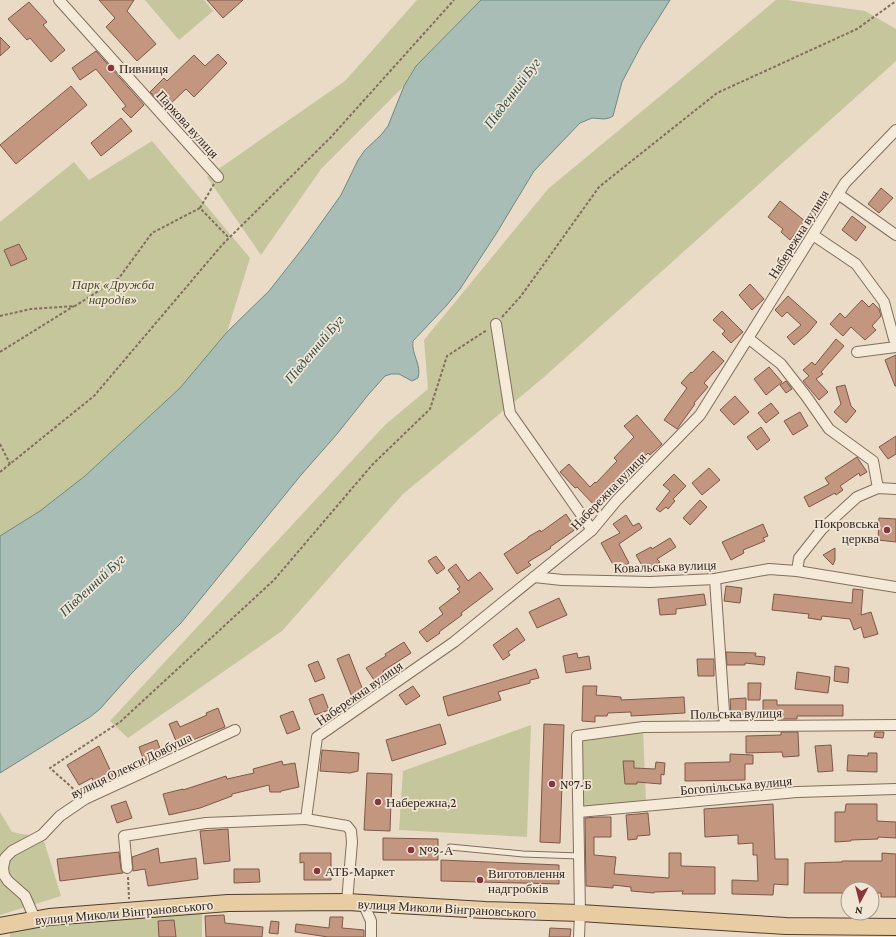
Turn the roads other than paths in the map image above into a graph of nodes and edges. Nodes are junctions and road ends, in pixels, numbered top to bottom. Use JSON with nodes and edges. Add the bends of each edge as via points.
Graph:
{"nodes":[{"id":1,"x":59,"y":0,"type":"edge"},
{"id":2,"x":896,"y":130,"type":"edge"},
{"id":3,"x":218,"y":177,"type":"road end"},
{"id":4,"x":838,"y":194,"type":"junction"},
{"id":5,"x":813,"y":235,"type":"junction"},
{"id":6,"x":896,"y":235,"type":"edge"},
{"id":7,"x":496,"y":324,"type":"road end"},
{"id":8,"x":748,"y":338,"type":"junction"},
{"id":9,"x":896,"y":342,"type":"edge"},
{"id":10,"x":896,"y":347,"type":"edge"},
{"id":11,"x":857,"y":352,"type":"dead end"},
{"id":12,"x":878,"y":488,"type":"junction"},
{"id":13,"x":896,"y":489,"type":"edge"},
{"id":14,"x":592,"y":530,"type":"junction"},
{"id":15,"x":797,"y":571,"type":"junction"},
{"id":16,"x":534,"y":577,"type":"junction"},
{"id":17,"x":715,"y":579,"type":"junction"},
{"id":18,"x":896,"y":588,"type":"edge"},
{"id":19,"x":896,"y":725,"type":"edge"},
{"id":20,"x":725,"y":726,"type":"junction"},
{"id":21,"x":235,"y":730,"type":"dead end"},
{"id":22,"x":896,"y":789,"type":"edge"},
{"id":23,"x":579,"y":812,"type":"junction"},
{"id":24,"x":306,"y":819,"type":"junction"},
{"id":25,"x":450,"y":846,"type":"dead end"},
{"id":26,"x":579,"y":856,"type":"junction"},
{"id":27,"x":127,"y":868,"type":"road end"},
{"id":28,"x":347,"y":902,"type":"junction"},
{"id":29,"x":363,"y":903,"type":"junction"},
{"id":30,"x":580,"y":913,"type":"junction"},
{"id":31,"x":35,"y":920,"type":"junction"},
{"id":32,"x":0,"y":926,"type":"edge"},
{"id":33,"x":896,"y":927,"type":"edge"},
{"id":34,"x":371,"y":937,"type":"edge"},
{"id":35,"x":579,"y":937,"type":"edge"}],
"edges":[{"from":1,"to":3,"type":"street","name":"Паркова вулиця"},
{"from":2,"to":4,"type":"street","name":"Набережна вулиця","via":[[845,183]]},
{"from":4,"to":5,"type":"street","name":"Набережна вулиця"},
{"from":4,"to":6,"type":"street"},
{"from":5,"to":8,"type":"street","name":"Набережна вулиця"},
{"from":5,"to":9,"type":"street","via":[[856,264],[884,302]]},
{"from":7,"to":14,"type":"street","via":[[510,413]]},
{"from":8,"to":12,"type":"street","via":[[781,364],[829,429],[873,461]]},
{"from":8,"to":14,"type":"street","name":"Набережна вулиця","via":[[700,415]]},
{"from":10,"to":11,"type":"street"},
{"from":12,"to":13,"type":"street"},
{"from":12,"to":15,"type":"street","via":[[857,497],[822,529],[799,558]]},
{"from":14,"to":16,"type":"street","name":"Набережна вулиця"},
{"from":15,"to":17,"type":"street","name":"Ковальська вулиця","via":[[769,569]]},
{"from":15,"to":18,"type":"street","name":"Ковальська вулиця"},
{"from":16,"to":17,"type":"street","name":"Ковальська вулиця","via":[[650,582]]},
{"from":16,"to":24,"type":"street","name":"Набережна вулиця","via":[[454,642],[317,737]]},
{"from":17,"to":20,"type":"street"},
{"from":19,"to":20,"type":"street","name":"Польська вулиця"},
{"from":20,"to":23,"type":"street","name":"Польська вулиця","via":[[643,727],[577,736]]},
{"from":21,"to":31,"type":"street","name":"вулиця Олекси Довбуша","via":[[85,799],[60,816],[42,835],[12,851],[5,858],[4,875],[25,896]]},
{"from":22,"to":23,"type":"street","name":"Богопільська вулиця","via":[[797,792]]},
{"from":23,"to":26,"type":"street"},
{"from":24,"to":27,"type":"street","via":[[206,823],[124,836]]},
{"from":24,"to":28,"type":"street","via":[[347,826],[351,831]]},
{"from":25,"to":26,"type":"lane","via":[[523,854]]},
{"from":26,"to":30,"type":"street"},
{"from":28,"to":29,"type":"main road","name":"вулиця Миколи Вінграновського"},
{"from":28,"to":31,"type":"main road","name":"вулиця Миколи Вінграновського","via":[[228,903]]},
{"from":29,"to":30,"type":"main road","name":"вулиця Миколи Вінграновського"},
{"from":29,"to":34,"type":"street","via":[[371,921]]},
{"from":30,"to":33,"type":"main road","name":"вулиця Миколи Вінграновського","via":[[786,926]]},
{"from":30,"to":35,"type":"street"},
{"from":31,"to":32,"type":"main road","name":"вулиця Миколи Вінграновського"}]}
